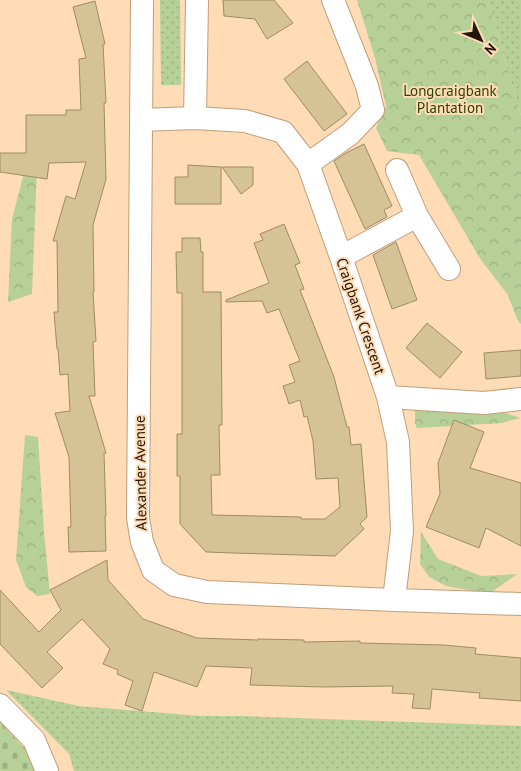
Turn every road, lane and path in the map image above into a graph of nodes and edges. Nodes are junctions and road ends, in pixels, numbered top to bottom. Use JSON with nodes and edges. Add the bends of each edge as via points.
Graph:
{"nodes":[{"id":1,"x":142,"y":0,"type":"edge"},
{"id":2,"x":197,"y":0,"type":"edge"},
{"id":3,"x":333,"y":0,"type":"edge"},
{"id":4,"x":196,"y":118,"type":"junction"},
{"id":5,"x":140,"y":120,"type":"junction"},
{"id":6,"x":308,"y":164,"type":"junction"},
{"id":7,"x":397,"y":170,"type":"dead end"},
{"id":8,"x":417,"y":216,"type":"junction"},
{"id":9,"x":341,"y":256,"type":"junction"},
{"id":10,"x":449,"y":269,"type":"dead end"},
{"id":11,"x":388,"y":397,"type":"junction"},
{"id":12,"x":521,"y":399,"type":"edge"},
{"id":13,"x":394,"y":600,"type":"junction"},
{"id":14,"x":521,"y":604,"type":"edge"},
{"id":15,"x":0,"y":705,"type":"edge"},
{"id":16,"x":47,"y":771,"type":"edge"}],
"edges":[{"from":1,"to":5,"type":"street","name":"Alexander Avenue"},
{"from":2,"to":4,"type":"street"},
{"from":3,"to":6,"type":"street","via":[[367,86],[373,110],[350,134]]},
{"from":4,"to":5,"type":"street","name":"Craigbank Crescent"},
{"from":4,"to":6,"type":"street","name":"Craigbank Crescent","via":[[245,121],[283,132]]},
{"from":5,"to":13,"type":"street","name":"Alexander Avenue","via":[[138,518],[142,542],[153,570],[174,585],[207,592]]},
{"from":6,"to":9,"type":"street","name":"Craigbank Crescent"},
{"from":7,"to":8,"type":"street"},
{"from":8,"to":9,"type":"street"},
{"from":8,"to":10,"type":"street"},
{"from":9,"to":11,"type":"street","name":"Craigbank Crescent"},
{"from":11,"to":12,"type":"street","via":[[484,403]]},
{"from":11,"to":13,"type":"street","name":"Craigbank Crescent","via":[[398,442],[402,531]]},
{"from":13,"to":14,"type":"street","name":"Alexander Avenue"},
{"from":15,"to":16,"type":"street","via":[[34,740]]}]}
